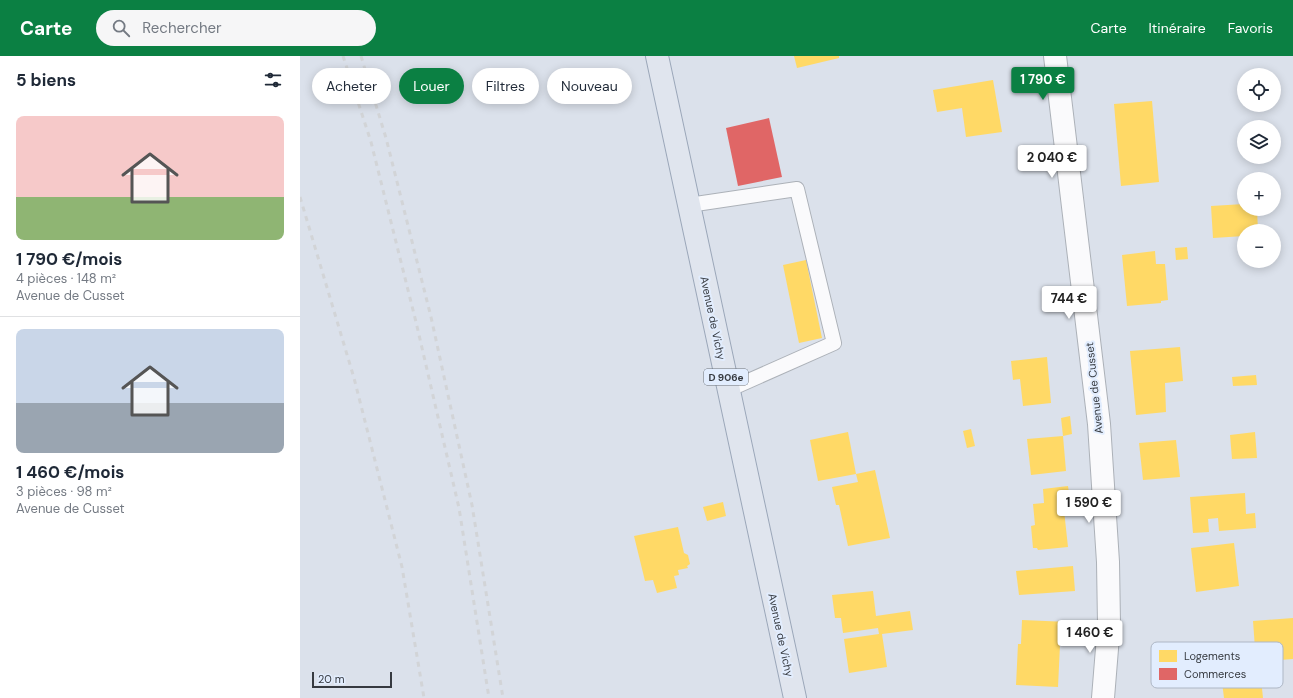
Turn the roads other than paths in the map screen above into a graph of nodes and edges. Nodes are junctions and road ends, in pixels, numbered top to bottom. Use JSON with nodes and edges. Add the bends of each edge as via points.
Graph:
{"nodes":[{"id":1,"x":657,"y":56,"type":"edge"},
{"id":2,"x":1055,"y":56,"type":"edge"},
{"id":3,"x":689,"y":205,"type":"junction"},
{"id":4,"x":728,"y":390,"type":"junction"},
{"id":5,"x":795,"y":698,"type":"edge"},
{"id":6,"x":1104,"y":698,"type":"edge"}],
"edges":[{"from":1,"to":3,"type":"main road","name":"Avenue de Vichy","number":"D 906e"},
{"from":2,"to":6,"type":"main road","name":"Avenue de Cusset","via":[[1099,424],[1109,616]]},
{"from":3,"to":4,"type":"main road","name":"Avenue de Vichy","number":"D 906e"},
{"from":3,"to":4,"type":"lane","via":[[797,189],[834,343]]},
{"from":4,"to":5,"type":"main road","name":"Avenue de Vichy","number":"D 906e"}]}
